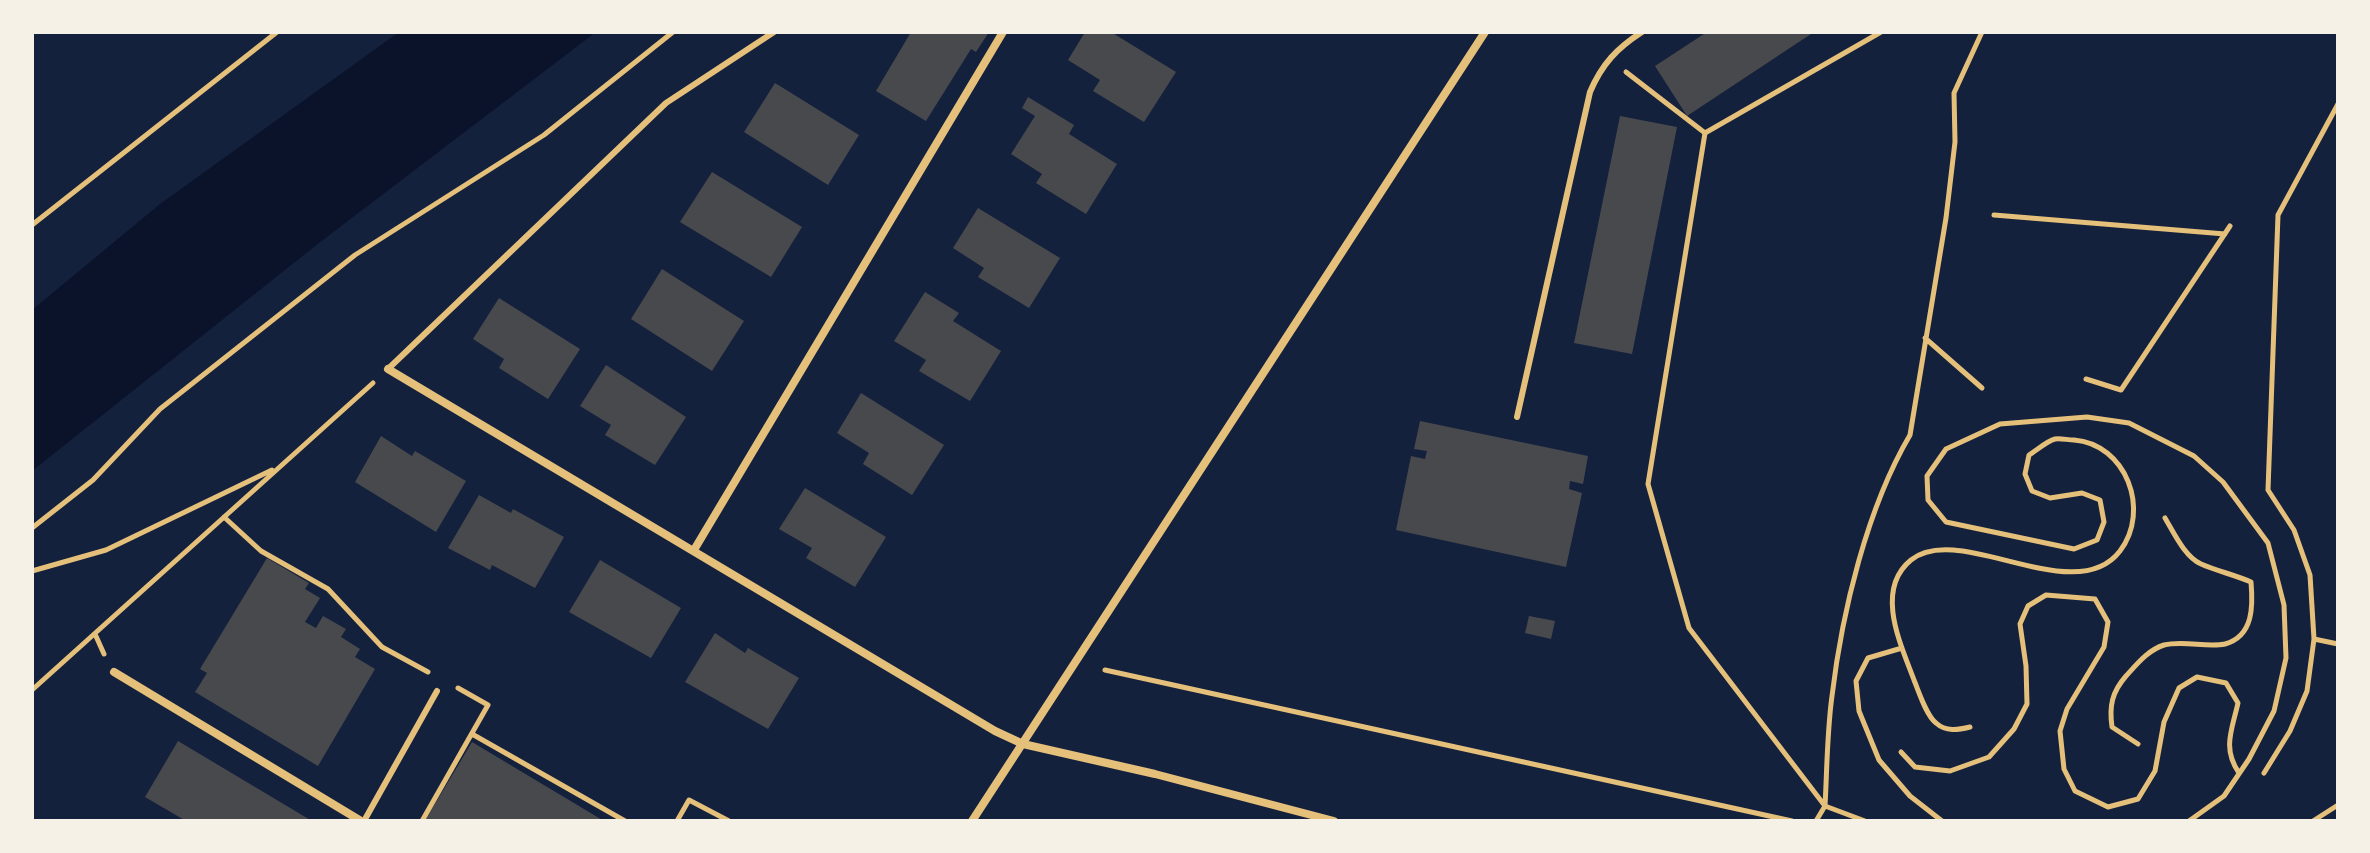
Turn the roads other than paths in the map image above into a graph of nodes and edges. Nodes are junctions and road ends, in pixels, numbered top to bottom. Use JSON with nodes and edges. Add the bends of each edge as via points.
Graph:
{"nodes":[{"id":1,"x":774,"y":32,"type":"edge"},
{"id":2,"x":1003,"y":32,"type":"edge"},
{"id":3,"x":1485,"y":32,"type":"edge"},
{"id":4,"x":1642,"y":32,"type":"edge"},
{"id":5,"x":388,"y":369,"type":"joint"},
{"id":6,"x":1517,"y":417,"type":"dead end"},
{"id":7,"x":694,"y":550,"type":"junction"},
{"id":8,"x":114,"y":672,"type":"dead end"},
{"id":9,"x":437,"y":691,"type":"dead end"},
{"id":10,"x":1023,"y":744,"type":"junction"},
{"id":11,"x":363,"y":821,"type":"edge"},
{"id":12,"x":972,"y":821,"type":"edge"},
{"id":13,"x":1334,"y":821,"type":"edge"}],
"edges":[{"from":1,"to":5,"type":"lane","via":[[666,103]]},
{"from":2,"to":7,"type":"street"},
{"from":3,"to":10,"type":"street"},
{"from":4,"to":6,"type":"lane","via":[[1608,59],[1590,92]]},
{"from":5,"to":7,"type":"street"},
{"from":7,"to":10,"type":"street"},
{"from":8,"to":11,"type":"street"},
{"from":9,"to":11,"type":"lane"},
{"from":10,"to":12,"type":"street"},
{"from":10,"to":13,"type":"street"}]}
